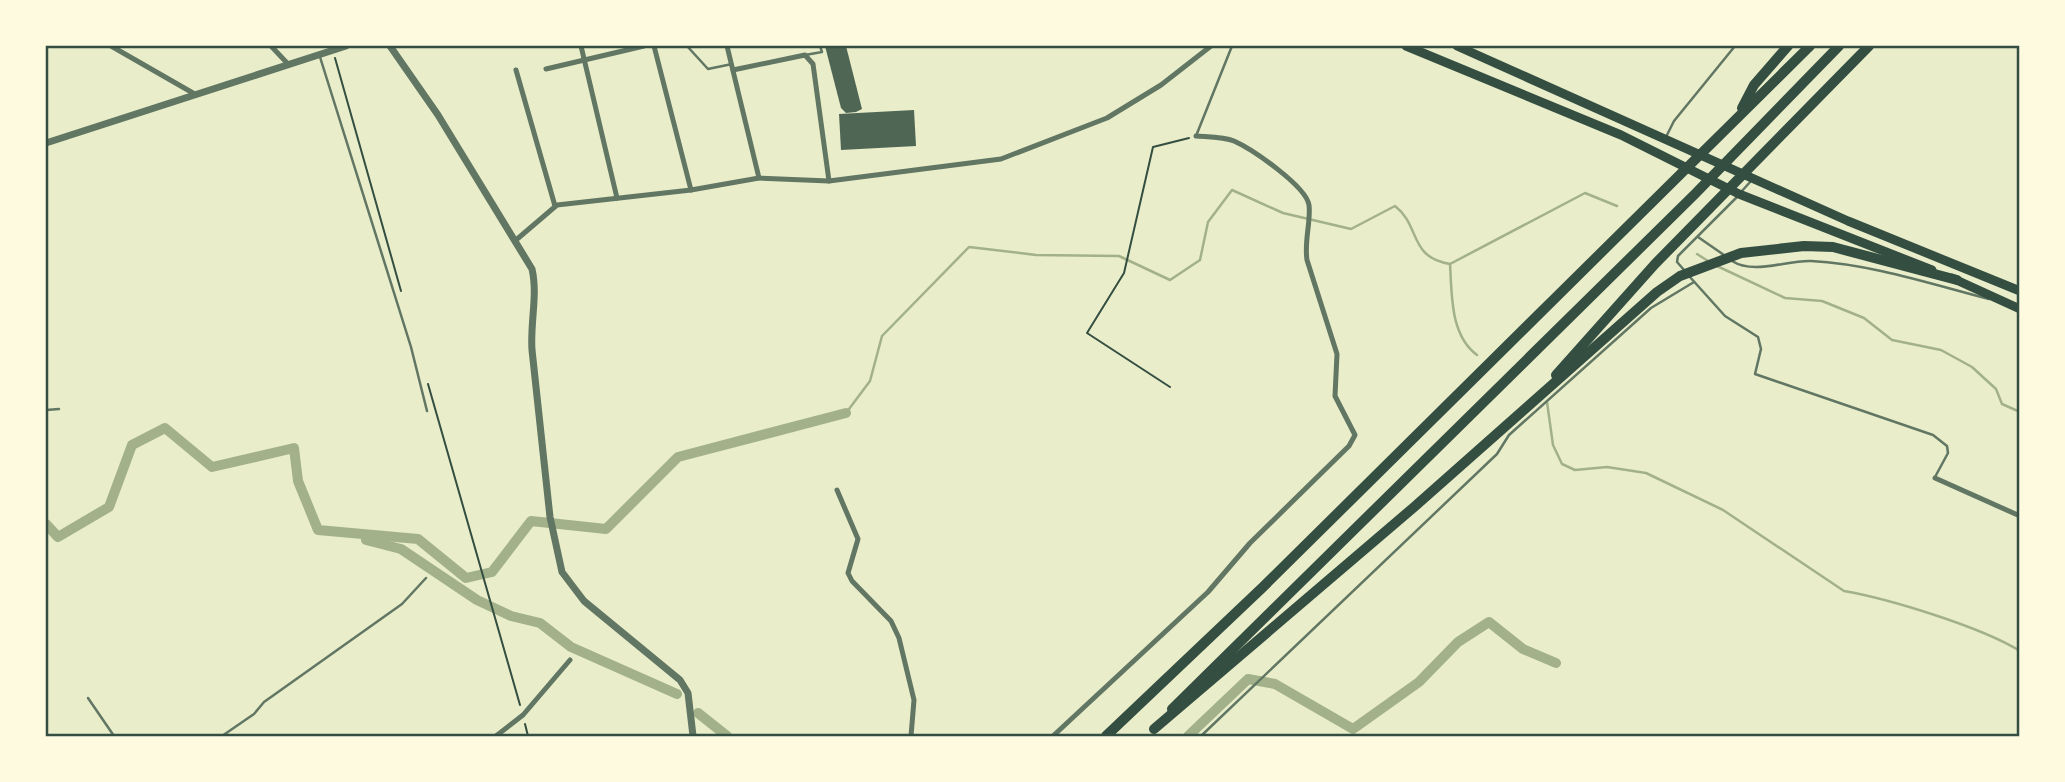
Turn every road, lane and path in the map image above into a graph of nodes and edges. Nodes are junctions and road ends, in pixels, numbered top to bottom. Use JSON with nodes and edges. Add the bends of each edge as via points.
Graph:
{"nodes":[{"id":1,"x":111,"y":46,"type":"edge"},
{"id":2,"x":271,"y":46,"type":"edge"},
{"id":3,"x":346,"y":46,"type":"edge"},
{"id":4,"x":390,"y":46,"type":"edge"},
{"id":5,"x":581,"y":46,"type":"edge"},
{"id":6,"x":644,"y":46,"type":"edge"},
{"id":7,"x":654,"y":46,"type":"edge"},
{"id":8,"x":687,"y":46,"type":"edge"},
{"id":9,"x":727,"y":46,"type":"edge"},
{"id":10,"x":820,"y":46,"type":"edge"},
{"id":11,"x":1211,"y":46,"type":"edge"},
{"id":12,"x":1232,"y":46,"type":"edge"},
{"id":13,"x":1406,"y":46,"type":"edge"},
{"id":14,"x":1457,"y":46,"type":"edge"},
{"id":15,"x":1735,"y":46,"type":"edge"},
{"id":16,"x":1788,"y":46,"type":"edge"},
{"id":17,"x":1810,"y":46,"type":"edge"},
{"id":18,"x":1839,"y":46,"type":"edge"},
{"id":19,"x":1869,"y":46,"type":"edge"},
{"id":20,"x":333,"y":50,"type":"junction"},
{"id":21,"x":319,"y":54,"type":"junction"},
{"id":22,"x":805,"y":55,"type":"junction"},
{"id":23,"x":585,"y":60,"type":"junction"},
{"id":24,"x":288,"y":64,"type":"junction"},
{"id":25,"x":732,"y":67,"type":"junction"},
{"id":26,"x":546,"y":69,"type":"dead end"},
{"id":27,"x":516,"y":71,"type":"dead end"},
{"id":28,"x":193,"y":93,"type":"junction"},
{"id":29,"x":1736,"y":118,"type":"junction"},
{"id":30,"x":1196,"y":136,"type":"junction"},
{"id":31,"x":1666,"y":138,"type":"junction"},
{"id":32,"x":46,"y":143,"type":"edge"},
{"id":33,"x":1656,"y":155,"type":"junction"},
{"id":34,"x":759,"y":178,"type":"junction"},
{"id":35,"x":1753,"y":179,"type":"junction"},
{"id":36,"x":829,"y":181,"type":"junction"},
{"id":37,"x":691,"y":190,"type":"junction"},
{"id":38,"x":1739,"y":194,"type":"junction"},
{"id":39,"x":617,"y":198,"type":"junction"},
{"id":40,"x":555,"y":206,"type":"junction"},
{"id":41,"x":1698,"y":237,"type":"junction"},
{"id":42,"x":516,"y":240,"type":"junction"},
{"id":43,"x":1957,"y":280,"type":"junction"},
{"id":44,"x":1695,"y":282,"type":"junction"},
{"id":45,"x":401,"y":290,"type":"dead end"},
{"id":46,"x":2020,"y":291,"type":"edge"},
{"id":47,"x":2015,"y":307,"type":"edge"},
{"id":48,"x":427,"y":382,"type":"dead end"},
{"id":49,"x":1170,"y":387,"type":"dead end"},
{"id":50,"x":1531,"y":402,"type":"junction"},
{"id":51,"x":59,"y":409,"type":"dead end"},
{"id":52,"x":46,"y":410,"type":"edge"},
{"id":53,"x":427,"y":411,"type":"dead end"},
{"id":54,"x":1935,"y":478,"type":"joint"},
{"id":55,"x":836,"y":490,"type":"dead end"},
{"id":56,"x":2020,"y":516,"type":"edge"},
{"id":57,"x":426,"y":578,"type":"dead end"},
{"id":58,"x":570,"y":660,"type":"dead end"},
{"id":59,"x":88,"y":698,"type":"dead end"},
{"id":60,"x":523,"y":715,"type":"junction"},
{"id":61,"x":1150,"y":733,"type":"edge"},
{"id":62,"x":114,"y":737,"type":"edge"},
{"id":63,"x":222,"y":737,"type":"edge"},
{"id":64,"x":496,"y":737,"type":"edge"},
{"id":65,"x":528,"y":737,"type":"edge"},
{"id":66,"x":694,"y":737,"type":"edge"},
{"id":67,"x":911,"y":737,"type":"edge"},
{"id":68,"x":1053,"y":737,"type":"edge"},
{"id":69,"x":1106,"y":737,"type":"edge"},
{"id":70,"x":1201,"y":737,"type":"edge"}],
"edges":[{"from":1,"to":28,"type":"street"},
{"from":2,"to":24,"type":"street"},
{"from":3,"to":20,"type":"street"},
{"from":4,"to":42,"type":"street"},
{"from":5,"to":23,"type":"street"},
{"from":6,"to":23,"type":"street"},
{"from":7,"to":37,"type":"street"},
{"from":8,"to":25,"type":"lane","via":[[708,69]]},
{"from":9,"to":25,"type":"street"},
{"from":10,"to":22,"type":"lane","via":[[822,52]]},
{"from":11,"to":36,"type":"street","via":[[1161,85],[1107,118],[1001,159]]},
{"from":12,"to":30,"type":"lane"},
{"from":13,"to":33,"type":"main road","via":[[1621,135]]},
{"from":14,"to":31,"type":"main road"},
{"from":15,"to":31,"type":"lane","via":[[1674,121]]},
{"from":16,"to":29,"type":"highway","via":[[1754,85]]},
{"from":17,"to":29,"type":"highway"},
{"from":18,"to":61,"type":"highway","via":[[1695,194],[1207,671]]},
{"from":19,"to":50,"type":"highway","via":[[1716,201]]},
{"from":20,"to":21,"type":"street"},
{"from":20,"to":45,"type":"path"},
{"from":21,"to":24,"type":"street"},
{"from":21,"to":53,"type":"lane"},
{"from":22,"to":25,"type":"street"},
{"from":22,"to":36,"type":"street","via":[[813,64]]},
{"from":23,"to":26,"type":"street"},
{"from":23,"to":39,"type":"street"},
{"from":24,"to":28,"type":"street"},
{"from":25,"to":34,"type":"street"},
{"from":27,"to":40,"type":"street"},
{"from":28,"to":32,"type":"street"},
{"from":29,"to":69,"type":"highway"},
{"from":30,"to":49,"type":"path","via":[[1153,147],[1124,273],[1087,333]]},
{"from":30,"to":68,"type":"street","via":[[1232,140],[1256,153],[1304,194],[1309,205],[1304,245],[1336,354],[1335,396],[1354,435],[1349,446],[1250,543],[1208,592]]},
{"from":31,"to":33,"type":"lane"},
{"from":31,"to":35,"type":"main road"},
{"from":33,"to":38,"type":"main road"},
{"from":34,"to":36,"type":"street"},
{"from":34,"to":37,"type":"street"},
{"from":35,"to":38,"type":"lane"},
{"from":35,"to":46,"type":"main road"},
{"from":37,"to":39,"type":"street"},
{"from":38,"to":41,"type":"lane"},
{"from":38,"to":43,"type":"main road"},
{"from":39,"to":40,"type":"street"},
{"from":40,"to":42,"type":"street"},
{"from":41,"to":44,"type":"lane","via":[[1677,262]]},
{"from":41,"to":47,"type":"lane","via":[[1742,268],[1809,261],[1880,272]]},
{"from":42,"to":66,"type":"street","via":[[535,282],[531,338],[550,517],[562,572],[584,601],[680,680],[688,692]]},
{"from":43,"to":47,"type":"main road"},
{"from":43,"to":50,"type":"highway","via":[[1833,247],[1741,253],[1680,276],[1657,292]]},
{"from":44,"to":54,"type":"lane","via":[[1725,316],[1758,337],[1761,349],[1755,374],[1933,435],[1947,446],[1948,453]]},
{"from":44,"to":70,"type":"lane","via":[[1651,307],[1519,426],[1497,454]]},
{"from":48,"to":60,"type":"path"},
{"from":50,"to":61,"type":"highway"},
{"from":51,"to":52,"type":"lane"},
{"from":54,"to":56,"type":"street"},
{"from":55,"to":67,"type":"street","via":[[858,539],[848,573],[891,621],[899,638],[914,700]]},
{"from":57,"to":63,"type":"lane","via":[[402,604]]},
{"from":58,"to":60,"type":"street"},
{"from":59,"to":62,"type":"lane"},
{"from":60,"to":64,"type":"street"},
{"from":60,"to":65,"type":"path"}]}
